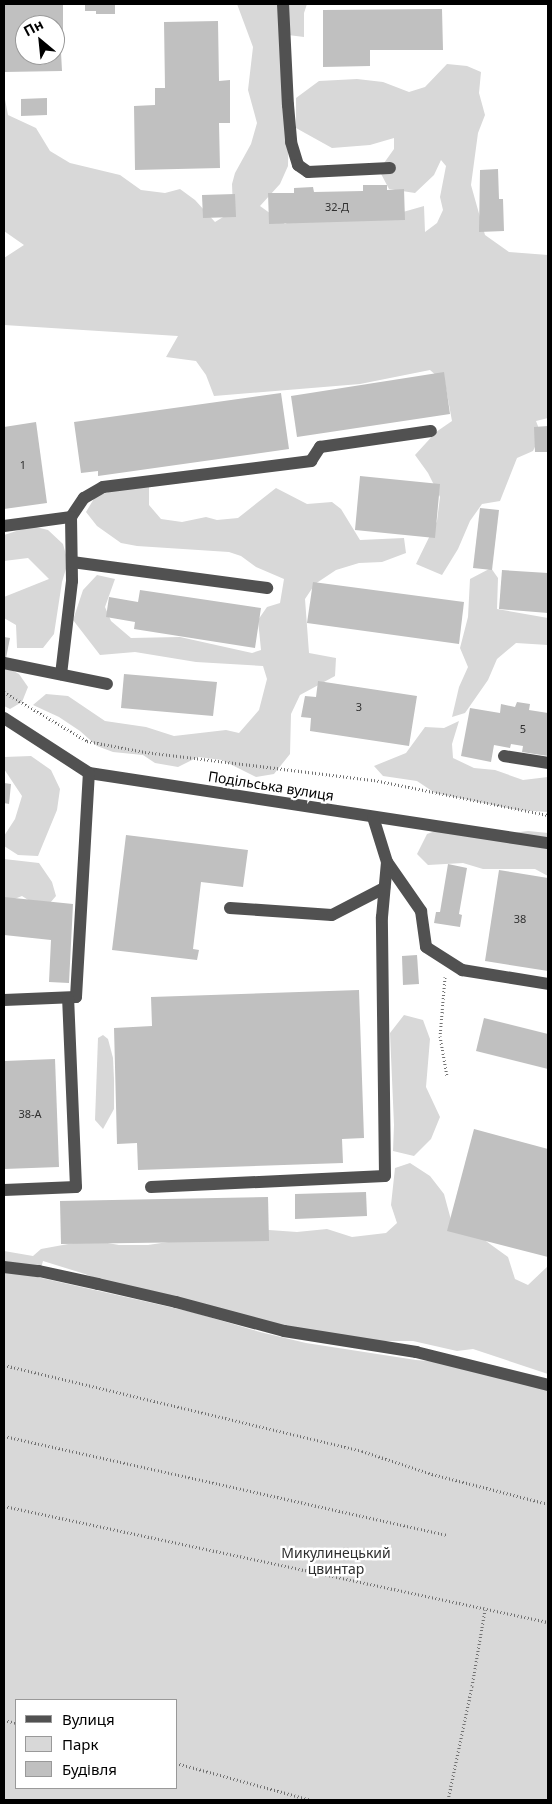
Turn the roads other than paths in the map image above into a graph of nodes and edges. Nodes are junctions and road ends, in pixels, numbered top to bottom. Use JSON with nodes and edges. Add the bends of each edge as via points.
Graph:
{"nodes":[{"id":1,"x":283,"y":4,"type":"edge"},
{"id":2,"x":390,"y":168,"type":"dead end"},
{"id":3,"x":431,"y":432,"type":"dead end"},
{"id":4,"x":71,"y":517,"type":"junction"},
{"id":5,"x":4,"y":526,"type":"edge"},
{"id":6,"x":72,"y":562,"type":"junction"},
{"id":7,"x":267,"y":588,"type":"dead end"},
{"id":8,"x":4,"y":663,"type":"edge"},
{"id":9,"x":61,"y":674,"type":"junction"},
{"id":10,"x":107,"y":684,"type":"dead end"},
{"id":11,"x":4,"y":718,"type":"edge"},
{"id":12,"x":504,"y":756,"type":"dead end"},
{"id":13,"x":548,"y":764,"type":"edge"},
{"id":14,"x":89,"y":773,"type":"junction"},
{"id":15,"x":373,"y":816,"type":"junction"},
{"id":16,"x":548,"y":843,"type":"edge"},
{"id":17,"x":387,"y":862,"type":"junction"},
{"id":18,"x":384,"y":888,"type":"junction"},
{"id":19,"x":230,"y":908,"type":"dead end"},
{"id":20,"x":548,"y":984,"type":"edge"},
{"id":21,"x":68,"y":998,"type":"junction"},
{"id":22,"x":4,"y":1000,"type":"edge"},
{"id":23,"x":150,"y":1187,"type":"dead end"},
{"id":24,"x":4,"y":1190,"type":"edge"},
{"id":25,"x":4,"y":1268,"type":"edge"},
{"id":26,"x":548,"y":1385,"type":"edge"}],
"edges":[{"from":1,"to":2,"type":"street","via":[[291,142],[298,165],[308,172]]},
{"from":3,"to":4,"type":"street","via":[[320,447],[311,461],[103,487],[84,498]]},
{"from":4,"to":5,"type":"street"},
{"from":4,"to":6,"type":"street"},
{"from":6,"to":7,"type":"street"},
{"from":6,"to":9,"type":"street"},
{"from":8,"to":9,"type":"street"},
{"from":9,"to":10,"type":"street"},
{"from":11,"to":14,"type":"street","name":"Подільська вулиця"},
{"from":12,"to":13,"type":"street"},
{"from":14,"to":15,"type":"street","name":"Подільська вулиця"},
{"from":14,"to":21,"type":"street","via":[[76,997]]},
{"from":15,"to":16,"type":"street","name":"Подільська вулиця"},
{"from":15,"to":17,"type":"street"},
{"from":17,"to":18,"type":"street"},
{"from":17,"to":20,"type":"street","via":[[421,912],[426,947],[462,970]]},
{"from":18,"to":19,"type":"street","via":[[332,915]]},
{"from":18,"to":23,"type":"street","via":[[385,1176]]},
{"from":21,"to":22,"type":"street"},
{"from":21,"to":24,"type":"street","via":[[76,1187]]},
{"from":25,"to":26,"type":"street","via":[[39,1271],[284,1331],[416,1352]]}]}
